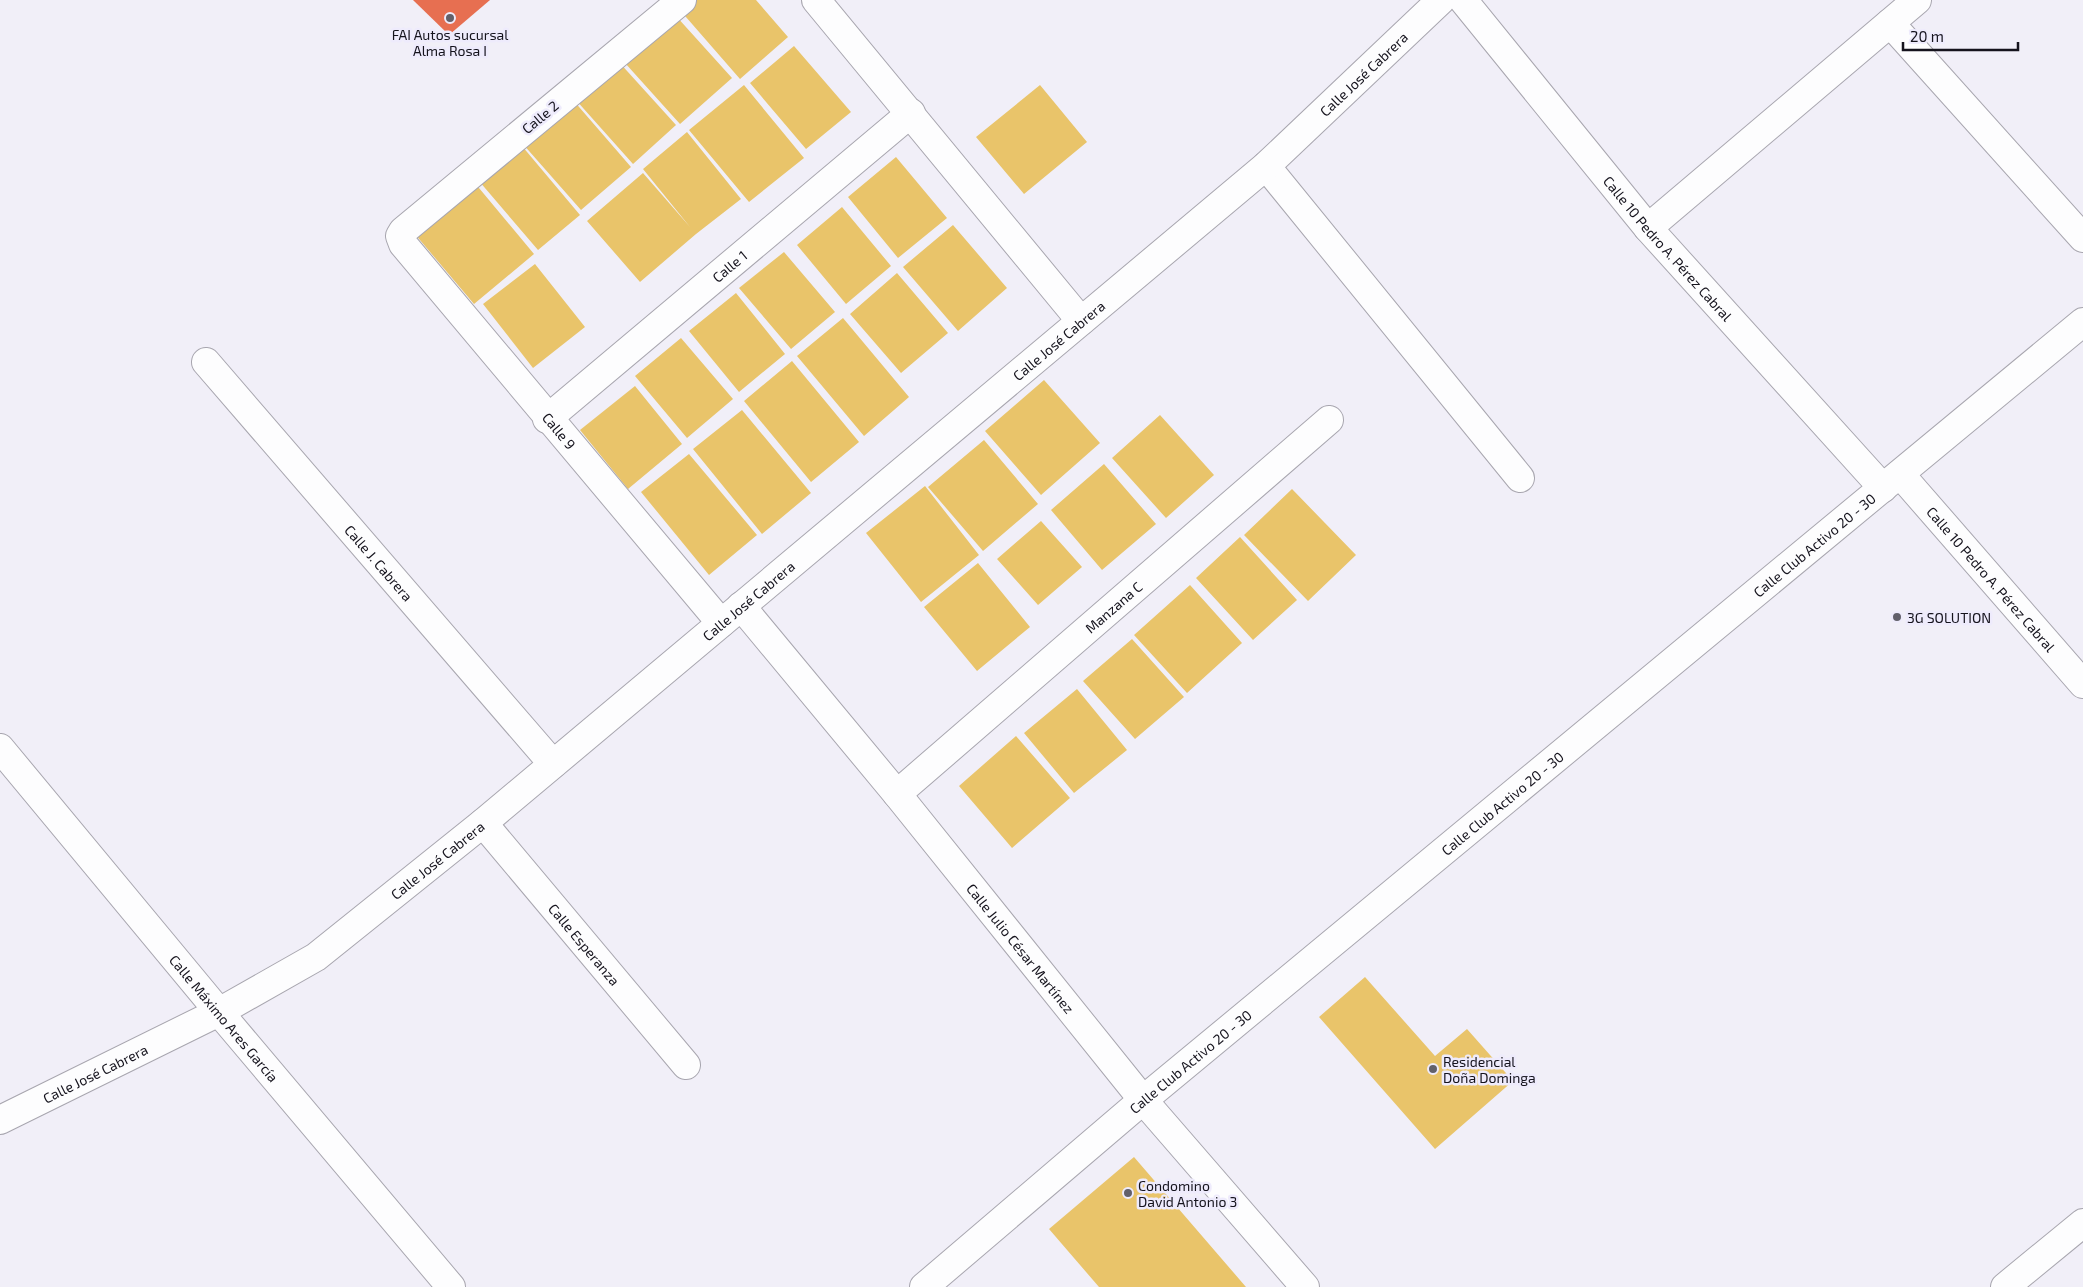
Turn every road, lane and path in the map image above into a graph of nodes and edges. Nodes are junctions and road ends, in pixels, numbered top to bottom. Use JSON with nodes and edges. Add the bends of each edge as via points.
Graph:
{"nodes":[{"id":1,"x":682,"y":0,"type":"edge"},
{"id":2,"x":816,"y":0,"type":"edge"},
{"id":3,"x":1441,"y":0,"type":"edge"},
{"id":4,"x":1463,"y":0,"type":"edge"},
{"id":5,"x":1917,"y":0,"type":"edge"},
{"id":6,"x":1890,"y":23,"type":"junction"},
{"id":7,"x":910,"y":113,"type":"junction"},
{"id":8,"x":1266,"y":166,"type":"junction"},
{"id":9,"x":1648,"y":228,"type":"junction"},
{"id":10,"x":400,"y":236,"type":"joint"},
{"id":11,"x":2083,"y":238,"type":"edge"},
{"id":12,"x":1081,"y":321,"type":"junction"},
{"id":13,"x":2083,"y":322,"type":"edge"},
{"id":14,"x":206,"y":362,"type":"dead end"},
{"id":15,"x":547,"y":419,"type":"junction"},
{"id":16,"x":1329,"y":420,"type":"dead end"},
{"id":17,"x":1520,"y":478,"type":"dead end"},
{"id":18,"x":1891,"y":481,"type":"junction"},
{"id":19,"x":731,"y":614,"type":"junction"},
{"id":20,"x":2083,"y":684,"type":"edge"},
{"id":21,"x":0,"y":748,"type":"edge"},
{"id":22,"x":553,"y":764,"type":"junction"},
{"id":23,"x":897,"y":794,"type":"junction"},
{"id":24,"x":483,"y":822,"type":"junction"},
{"id":25,"x":219,"y":1012,"type":"junction"},
{"id":26,"x":686,"y":1065,"type":"dead end"},
{"id":27,"x":1143,"y":1100,"type":"junction"},
{"id":28,"x":0,"y":1120,"type":"edge"},
{"id":29,"x":2083,"y":1223,"type":"edge"},
{"id":30,"x":451,"y":1287,"type":"edge"},
{"id":31,"x":924,"y":1287,"type":"edge"},
{"id":32,"x":1305,"y":1287,"type":"edge"},
{"id":33,"x":2005,"y":1287,"type":"edge"}],
"edges":[{"from":1,"to":10,"type":"street","name":"Calle 2"},
{"from":2,"to":7,"type":"street"},
{"from":3,"to":8,"type":"street","name":"Calle José Cabrera"},
{"from":4,"to":9,"type":"street","name":"Calle 10 Pedro A. Pérez Cabral"},
{"from":5,"to":6,"type":"street"},
{"from":6,"to":9,"type":"street"},
{"from":6,"to":11,"type":"street"},
{"from":7,"to":12,"type":"street"},
{"from":7,"to":15,"type":"street","name":"Calle 1"},
{"from":8,"to":12,"type":"street","name":"Calle José Cabrera"},
{"from":8,"to":17,"type":"street"},
{"from":9,"to":18,"type":"street","name":"Calle 10 Pedro A. Pérez Cabral"},
{"from":10,"to":15,"type":"street","name":"Calle 9","via":[[403,244]]},
{"from":12,"to":19,"type":"street","name":"Calle José Cabrera"},
{"from":13,"to":18,"type":"street","name":"Calle Club Activo 20 - 30"},
{"from":14,"to":22,"type":"street","name":"Calle J. Cabrera"},
{"from":15,"to":19,"type":"street","name":"Calle 9"},
{"from":16,"to":23,"type":"street","name":"Manzana C"},
{"from":18,"to":20,"type":"street","name":"Calle 10 Pedro A. Pérez Cabral"},
{"from":18,"to":27,"type":"street","name":"Calle Club Activo 20 - 30"},
{"from":19,"to":22,"type":"street","name":"Calle José Cabrera"},
{"from":19,"to":23,"type":"street","name":"Calle Julio César Martínez"},
{"from":21,"to":25,"type":"street","name":"Calle Máximo Ares García"},
{"from":22,"to":24,"type":"street","name":"Calle José Cabrera"},
{"from":23,"to":27,"type":"street","name":"Calle Julio César Martínez"},
{"from":24,"to":25,"type":"street","name":"Calle José Cabrera","via":[[316,957]]},
{"from":24,"to":26,"type":"street","name":"Calle Esperanza"},
{"from":25,"to":28,"type":"street","name":"Calle José Cabrera"},
{"from":25,"to":30,"type":"street","name":"Calle Máximo Ares García"},
{"from":27,"to":31,"type":"street","name":"Calle Club Activo 20 - 30"},
{"from":27,"to":32,"type":"street","name":"Calle Julio César Martínez"},
{"from":29,"to":33,"type":"street"}]}
